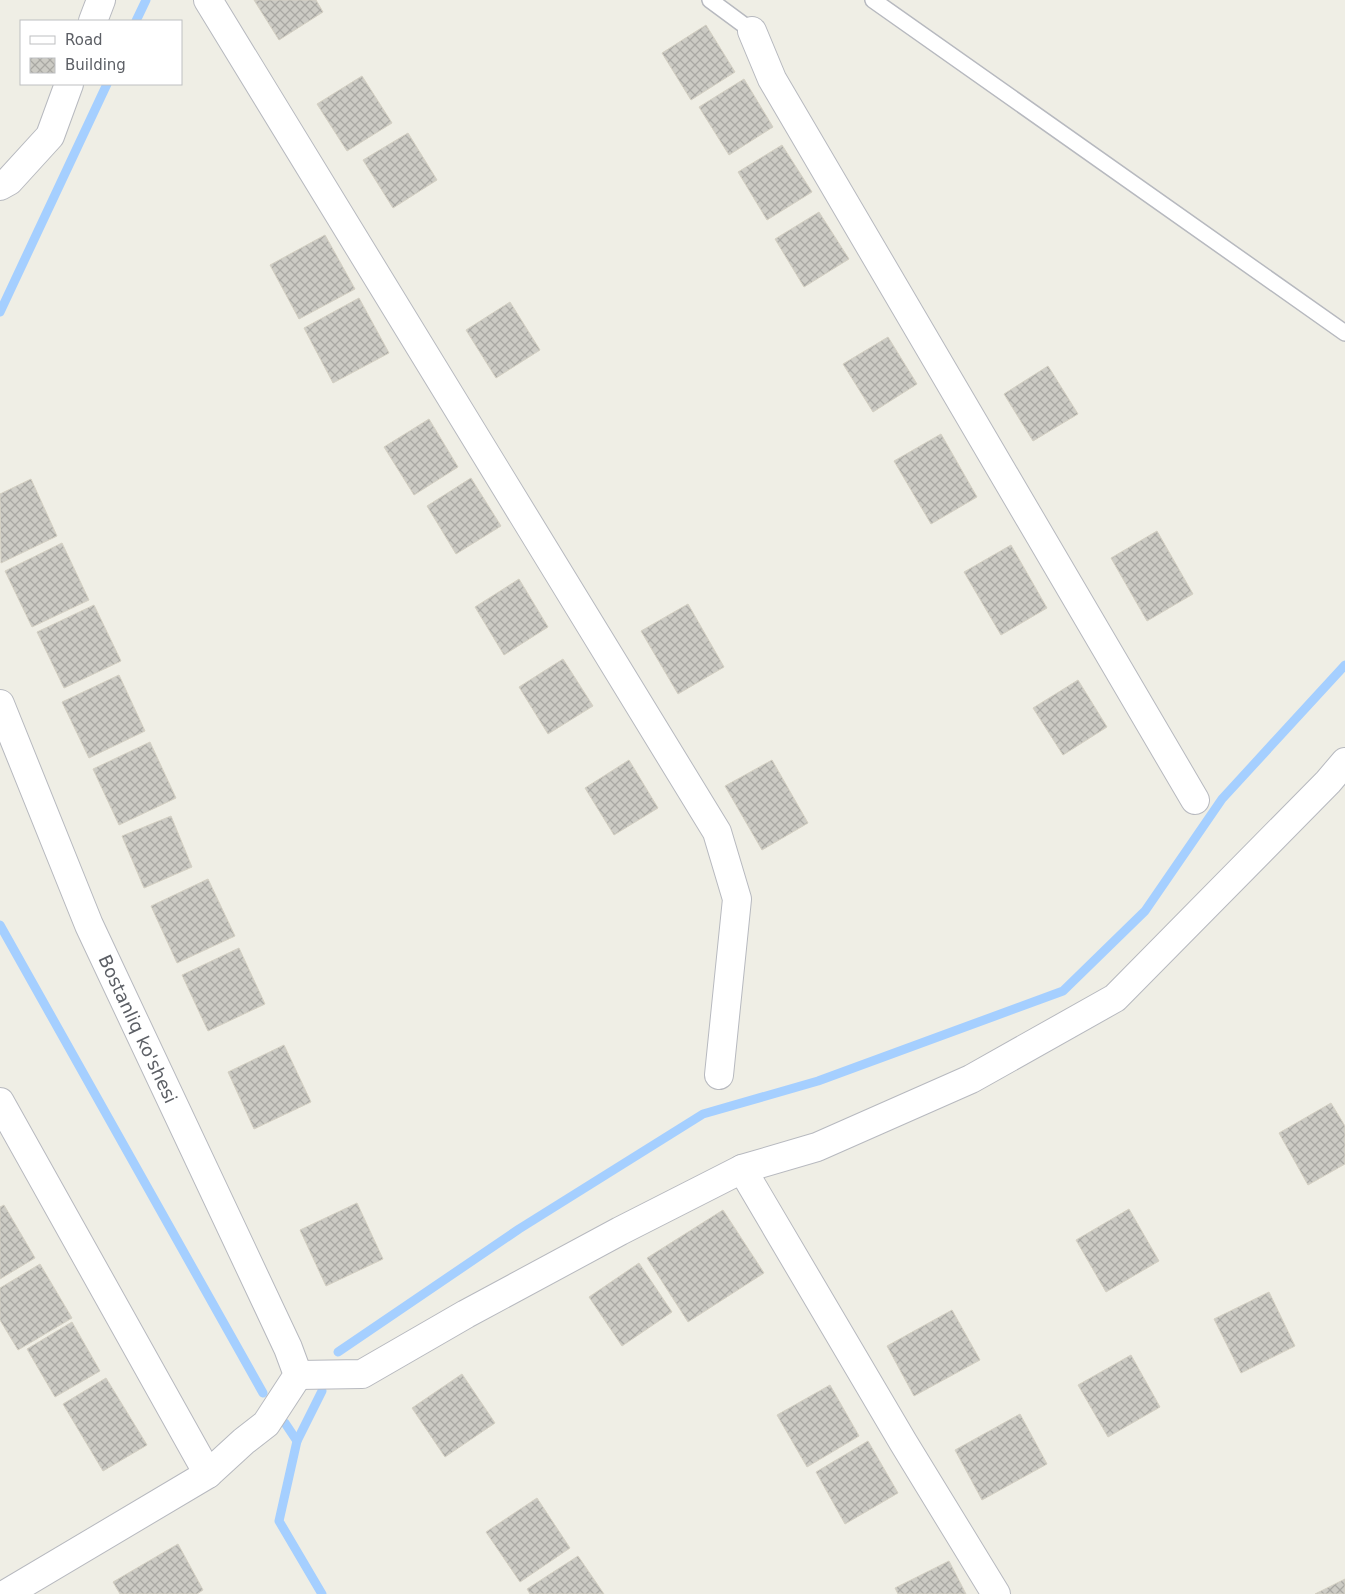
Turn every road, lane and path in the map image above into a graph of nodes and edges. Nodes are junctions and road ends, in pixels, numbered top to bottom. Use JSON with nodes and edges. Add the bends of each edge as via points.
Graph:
{"nodes":[{"id":1,"x":101,"y":0,"type":"edge"},
{"id":2,"x":208,"y":0,"type":"edge"},
{"id":3,"x":710,"y":0,"type":"edge"},
{"id":4,"x":873,"y":0,"type":"edge"},
{"id":5,"x":93,"y":20,"type":"edge"},
{"id":6,"x":752,"y":31,"type":"joint"},
{"id":7,"x":69,"y":85,"type":"edge"},
{"id":8,"x":0,"y":186,"type":"edge"},
{"id":9,"x":1345,"y":333,"type":"edge"},
{"id":10,"x":0,"y":704,"type":"edge"},
{"id":11,"x":1345,"y":762,"type":"edge"},
{"id":12,"x":1194,"y":800,"type":"dead end"},
{"id":13,"x":719,"y":1075,"type":"dead end"},
{"id":14,"x":0,"y":1102,"type":"edge"},
{"id":15,"x":742,"y":1169,"type":"junction"},
{"id":16,"x":298,"y":1376,"type":"junction"},
{"id":17,"x":208,"y":1474,"type":"junction"},
{"id":18,"x":6,"y":1594,"type":"edge"},
{"id":19,"x":996,"y":1594,"type":"edge"}],
"edges":[{"from":1,"to":5,"type":"street"},
{"from":2,"to":13,"type":"street","via":[[717,832],[737,899]]},
{"from":3,"to":6,"type":"lane"},
{"from":4,"to":9,"type":"lane"},
{"from":6,"to":12,"type":"street","via":[[772,79]]},
{"from":7,"to":8,"type":"street","via":[[50,136],[9,181]]},
{"from":10,"to":16,"type":"street","name":"Bostanliq ko'shesi","via":[[89,925],[288,1348]]},
{"from":11,"to":15,"type":"street","via":[[1115,998],[971,1079],[817,1147]]},
{"from":14,"to":17,"type":"street"},
{"from":15,"to":16,"type":"street","via":[[466,1314],[362,1374]]},
{"from":15,"to":19,"type":"street"},
{"from":16,"to":17,"type":"street","via":[[266,1424]]},
{"from":17,"to":18,"type":"street"}]}
